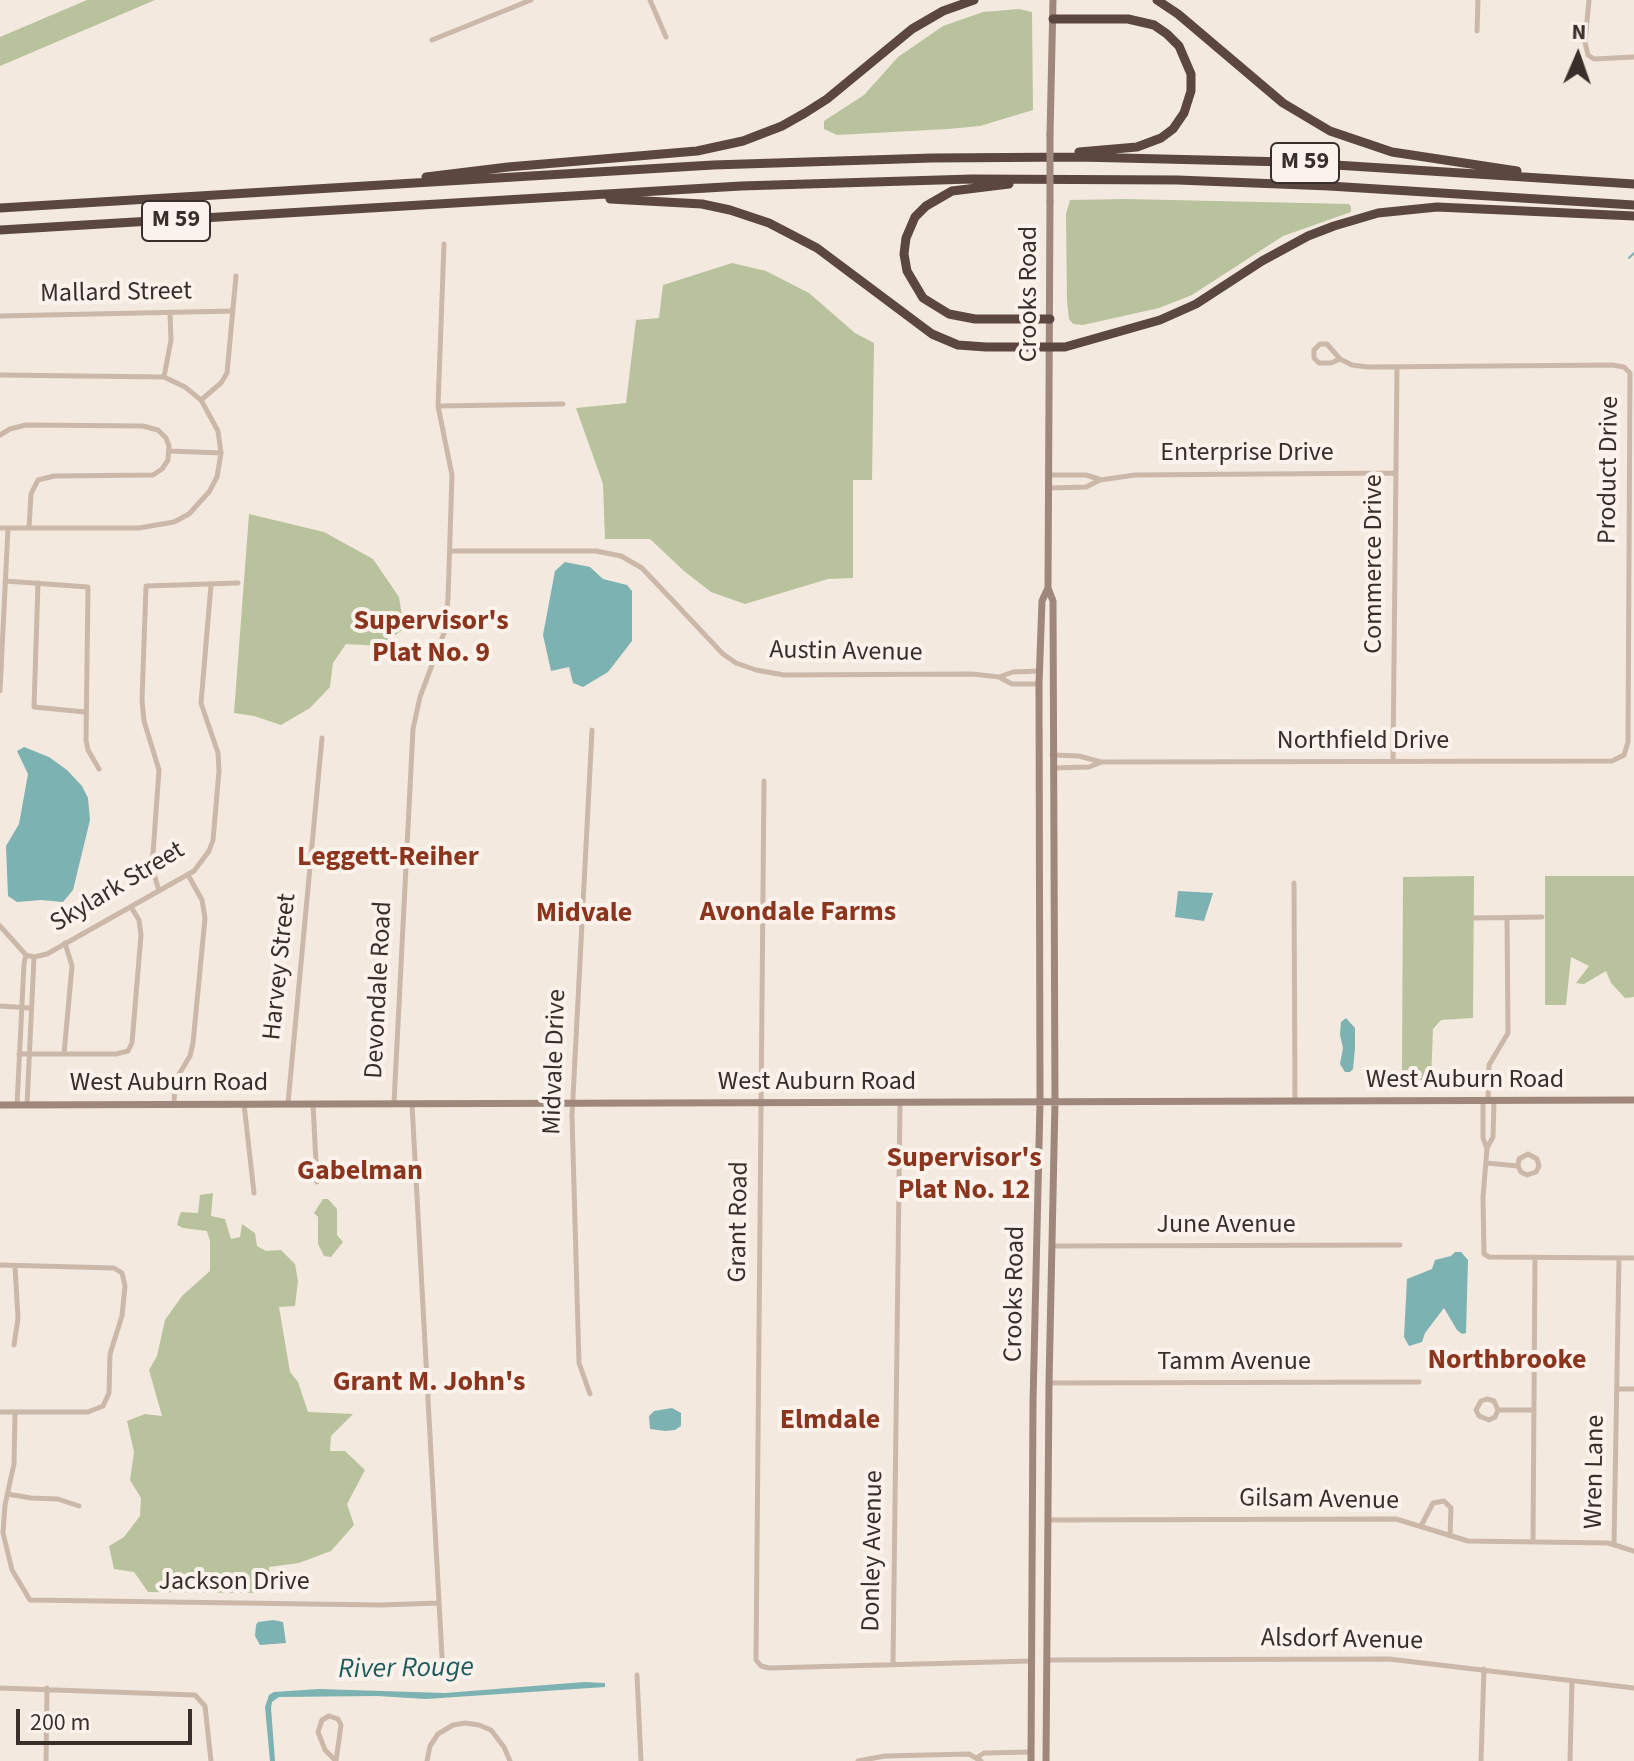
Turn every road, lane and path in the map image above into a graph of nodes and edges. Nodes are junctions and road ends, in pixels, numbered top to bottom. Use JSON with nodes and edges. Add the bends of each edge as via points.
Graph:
{"nodes":[{"id":1,"x":531,"y":0,"type":"edge"},
{"id":2,"x":650,"y":0,"type":"edge"},
{"id":3,"x":974,"y":0,"type":"edge"},
{"id":4,"x":1053,"y":0,"type":"edge"},
{"id":5,"x":1157,"y":0,"type":"edge"},
{"id":6,"x":1478,"y":0,"type":"edge"},
{"id":7,"x":1589,"y":0,"type":"edge"},
{"id":8,"x":1053,"y":19,"type":"junction"},
{"id":9,"x":1477,"y":31,"type":"dead end"},
{"id":10,"x":666,"y":37,"type":"dead end"},
{"id":11,"x":432,"y":40,"type":"dead end"},
{"id":12,"x":1634,"y":57,"type":"edge"},
{"id":13,"x":1025,"y":157,"type":"junction"},
{"id":14,"x":1066,"y":179,"type":"junction"},
{"id":15,"x":1584,"y":180,"type":"junction"},
{"id":16,"x":1634,"y":184,"type":"edge"},
{"id":17,"x":331,"y":189,"type":"junction"},
{"id":18,"x":563,"y":197,"type":"junction"},
{"id":19,"x":1634,"y":205,"type":"edge"},
{"id":20,"x":0,"y":208,"type":"edge"},
{"id":21,"x":1634,"y":216,"type":"edge"},
{"id":22,"x":0,"y":230,"type":"edge"},
{"id":23,"x":444,"y":244,"type":"dead end"},
{"id":24,"x":236,"y":276,"type":"dead end"},
{"id":25,"x":233,"y":311,"type":"junction"},
{"id":26,"x":170,"y":313,"type":"junction"},
{"id":27,"x":0,"y":316,"type":"edge"},
{"id":28,"x":1050,"y":319,"type":"junction"},
{"id":29,"x":1050,"y":348,"type":"junction"},
{"id":30,"x":1340,"y":359,"type":"junction"},
{"id":31,"x":1397,"y":367,"type":"junction"},
{"id":32,"x":0,"y":375,"type":"edge"},
{"id":33,"x":164,"y":377,"type":"junction"},
{"id":34,"x":201,"y":400,"type":"junction"},
{"id":35,"x":563,"y":404,"type":"dead end"},
{"id":36,"x":438,"y":406,"type":"junction"},
{"id":37,"x":0,"y":435,"type":"edge"},
{"id":38,"x":170,"y":451,"type":"junction"},
{"id":39,"x":221,"y":453,"type":"junction"},
{"id":40,"x":1396,"y":473,"type":"junction"},
{"id":41,"x":1049,"y":475,"type":"junction"},
{"id":42,"x":1100,"y":480,"type":"junction"},
{"id":43,"x":1049,"y":488,"type":"junction"},
{"id":44,"x":0,"y":528,"type":"edge"},
{"id":45,"x":8,"y":528,"type":"junction"},
{"id":46,"x":29,"y":528,"type":"junction"},
{"id":47,"x":450,"y":551,"type":"junction"},
{"id":48,"x":5,"y":581,"type":"junction"},
{"id":49,"x":38,"y":583,"type":"junction"},
{"id":50,"x":238,"y":583,"type":"dead end"},
{"id":51,"x":211,"y":585,"type":"junction"},
{"id":52,"x":1048,"y":588,"type":"junction"},
{"id":53,"x":1,"y":643,"type":"edge"},
{"id":54,"x":1040,"y":671,"type":"junction"},
{"id":55,"x":999,"y":677,"type":"junction"},
{"id":56,"x":1039,"y":684,"type":"junction"},
{"id":57,"x":1053,"y":686,"type":"junction"},
{"id":58,"x":0,"y":691,"type":"edge"},
{"id":59,"x":85,"y":712,"type":"junction"},
{"id":60,"x":592,"y":730,"type":"dead end"},
{"id":61,"x":322,"y":738,"type":"dead end"},
{"id":62,"x":1038,"y":755,"type":"junction"},
{"id":63,"x":1052,"y":755,"type":"junction"},
{"id":64,"x":1624,"y":755,"type":"joint"},
{"id":65,"x":1393,"y":761,"type":"junction"},
{"id":66,"x":1102,"y":762,"type":"junction"},
{"id":67,"x":1052,"y":768,"type":"junction"},
{"id":68,"x":99,"y":769,"type":"dead end"},
{"id":69,"x":764,"y":781,"type":"dead end"},
{"id":70,"x":1038,"y":809,"type":"junction"},
{"id":71,"x":1053,"y":819,"type":"junction"},
{"id":72,"x":188,"y":875,"type":"junction"},
{"id":73,"x":1294,"y":883,"type":"dead end"},
{"id":74,"x":159,"y":891,"type":"junction"},
{"id":75,"x":131,"y":907,"type":"junction"},
{"id":76,"x":1542,"y":917,"type":"dead end"},
{"id":77,"x":1474,"y":918,"type":"dead end"},
{"id":78,"x":1507,"y":918,"type":"junction"},
{"id":79,"x":0,"y":926,"type":"edge"},
{"id":80,"x":1039,"y":940,"type":"junction"},
{"id":81,"x":65,"y":943,"type":"junction"},
{"id":82,"x":1054,"y":951,"type":"junction"},
{"id":83,"x":26,"y":955,"type":"junction"},
{"id":84,"x":34,"y":957,"type":"junction"},
{"id":85,"x":0,"y":1006,"type":"edge"},
{"id":86,"x":21,"y":1007,"type":"junction"},
{"id":87,"x":31,"y":1008,"type":"junction"},
{"id":88,"x":19,"y":1054,"type":"junction"},
{"id":89,"x":29,"y":1054,"type":"junction"},
{"id":90,"x":64,"y":1054,"type":"junction"},
{"id":91,"x":1040,"y":1067,"type":"junction"},
{"id":92,"x":1055,"y":1073,"type":"junction"},
{"id":93,"x":1634,"y":1100,"type":"edge"},
{"id":94,"x":1295,"y":1101,"type":"junction"},
{"id":95,"x":1488,"y":1101,"type":"junction"},
{"id":96,"x":1040,"y":1102,"type":"junction"},
{"id":97,"x":1055,"y":1102,"type":"junction"},
{"id":98,"x":288,"y":1103,"type":"junction"},
{"id":99,"x":313,"y":1103,"type":"junction"},
{"id":100,"x":394,"y":1103,"type":"junction"},
{"id":101,"x":412,"y":1103,"type":"junction"},
{"id":102,"x":573,"y":1103,"type":"junction"},
{"id":103,"x":761,"y":1103,"type":"junction"},
{"id":104,"x":900,"y":1103,"type":"junction"},
{"id":105,"x":244,"y":1104,"type":"junction"},
{"id":106,"x":0,"y":1105,"type":"edge"},
{"id":107,"x":17,"y":1105,"type":"junction"},
{"id":108,"x":27,"y":1105,"type":"junction"},
{"id":109,"x":174,"y":1105,"type":"junction"},
{"id":110,"x":1040,"y":1130,"type":"junction"},
{"id":111,"x":1054,"y":1138,"type":"junction"},
{"id":112,"x":1487,"y":1149,"type":"junction"},
{"id":113,"x":1486,"y":1163,"type":"junction"},
{"id":114,"x":1518,"y":1166,"type":"junction"},
{"id":115,"x":317,"y":1182,"type":"dead end"},
{"id":116,"x":254,"y":1193,"type":"dead end"},
{"id":117,"x":1037,"y":1236,"type":"junction"},
{"id":118,"x":1400,"y":1245,"type":"dead end"},
{"id":119,"x":1052,"y":1246,"type":"junction"},
{"id":120,"x":1535,"y":1258,"type":"junction"},
{"id":121,"x":1619,"y":1258,"type":"junction"},
{"id":122,"x":1634,"y":1258,"type":"edge"},
{"id":123,"x":0,"y":1265,"type":"edge"},
{"id":124,"x":15,"y":1266,"type":"junction"},
{"id":125,"x":1036,"y":1292,"type":"junction"},
{"id":126,"x":1050,"y":1299,"type":"junction"},
{"id":127,"x":14,"y":1345,"type":"dead end"},
{"id":128,"x":1419,"y":1382,"type":"dead end"},
{"id":129,"x":1049,"y":1383,"type":"junction"},
{"id":130,"x":1617,"y":1389,"type":"junction"},
{"id":131,"x":1634,"y":1389,"type":"edge"},
{"id":132,"x":590,"y":1394,"type":"dead end"},
{"id":133,"x":1498,"y":1410,"type":"junction"},
{"id":134,"x":1534,"y":1410,"type":"junction"},
{"id":135,"x":0,"y":1412,"type":"edge"},
{"id":136,"x":15,"y":1412,"type":"junction"},
{"id":137,"x":7,"y":1494,"type":"junction"},
{"id":138,"x":79,"y":1506,"type":"dead end"},
{"id":139,"x":1032,"y":1513,"type":"junction"},
{"id":140,"x":1048,"y":1520,"type":"junction"},
{"id":141,"x":1421,"y":1526,"type":"junction"},
{"id":142,"x":1450,"y":1536,"type":"junction"},
{"id":143,"x":1533,"y":1541,"type":"junction"},
{"id":144,"x":1614,"y":1544,"type":"junction"},
{"id":145,"x":1634,"y":1551,"type":"edge"},
{"id":146,"x":1032,"y":1594,"type":"junction"},
{"id":147,"x":439,"y":1603,"type":"junction"},
{"id":148,"x":1047,"y":1603,"type":"junction"},
{"id":149,"x":1047,"y":1660,"type":"junction"},
{"id":150,"x":1031,"y":1661,"type":"junction"},
{"id":151,"x":893,"y":1664,"type":"junction"},
{"id":152,"x":1484,"y":1669,"type":"junction"},
{"id":153,"x":443,"y":1675,"type":"dead end"},
{"id":154,"x":637,"y":1675,"type":"dead end"},
{"id":155,"x":1572,"y":1681,"type":"junction"},
{"id":156,"x":0,"y":1688,"type":"edge"},
{"id":157,"x":47,"y":1688,"type":"junction"},
{"id":158,"x":1634,"y":1688,"type":"edge"},
{"id":159,"x":1031,"y":1756,"type":"edge"},
{"id":160,"x":978,"y":1760,"type":"edge"},
{"id":161,"x":46,"y":1761,"type":"edge"},
{"id":162,"x":211,"y":1761,"type":"edge"},
{"id":163,"x":336,"y":1761,"type":"edge"},
{"id":164,"x":427,"y":1761,"type":"edge"},
{"id":165,"x":510,"y":1761,"type":"edge"},
{"id":166,"x":641,"y":1761,"type":"edge"},
{"id":167,"x":858,"y":1761,"type":"edge"},
{"id":168,"x":1046,"y":1761,"type":"edge"},
{"id":169,"x":1481,"y":1761,"type":"edge"},
{"id":170,"x":1570,"y":1761,"type":"edge"}],
"edges":[{"from":1,"to":11,"type":"street"},
{"from":2,"to":10,"type":"street"},
{"from":3,"to":17,"type":"highway","via":[[912,29],[805,113],[743,141],[682,153]]},
{"from":4,"to":8,"type":"main road","name":"Crooks Road"},
{"from":5,"to":15,"type":"highway","via":[[1283,103],[1341,135],[1392,152]]},
{"from":6,"to":9,"type":"street"},
{"from":7,"to":12,"type":"street","via":[[1588,55]]},
{"from":8,"to":13,"type":"highway","via":[[1128,19],[1160,29],[1179,46],[1189,66],[1189,99],[1173,129],[1146,145]]},
{"from":8,"to":28,"type":"main road","name":"Crooks Road","bridge":true},
{"from":13,"to":15,"type":"highway","number":"M 59","via":[[1288,162]]},
{"from":13,"to":17,"type":"highway","number":"M 59","via":[[713,165]]},
{"from":14,"to":18,"type":"highway","number":"M 59","via":[[804,183]]},
{"from":14,"to":19,"type":"highway","number":"M 59","via":[[1329,186]]},
{"from":14,"to":28,"type":"highway","via":[[945,194],[915,217],[905,246],[913,286],[941,311],[975,319]]},
{"from":15,"to":16,"type":"highway","number":"M 59"},
{"from":17,"to":20,"type":"highway","number":"M 59"},
{"from":18,"to":22,"type":"highway","number":"M 59"},
{"from":18,"to":29,"type":"highway","via":[[688,203],[744,214],[817,248],[941,339],[975,347]]},
{"from":21,"to":29,"type":"highway","via":[[1437,207],[1378,213],[1296,242],[1171,316]]},
{"from":23,"to":36,"type":"street","name":"Devondale Road"},
{"from":24,"to":25,"type":"street"},
{"from":25,"to":26,"type":"street","name":"Mallard Street"},
{"from":25,"to":34,"type":"street","via":[[227,373]]},
{"from":26,"to":27,"type":"street","name":"Mallard Street"},
{"from":26,"to":33,"type":"street"},
{"from":28,"to":29,"type":"main road","name":"Crooks Road"},
{"from":29,"to":41,"type":"main road","name":"Crooks Road"},
{"from":30,"to":30,"type":"street","via":[[1319,363],[1314,350],[1327,344]]},
{"from":30,"to":31,"type":"street","via":[[1352,365]]},
{"from":31,"to":40,"type":"street","name":"Commerce Drive"},
{"from":31,"to":64,"type":"street","name":"Product Drive","via":[[1612,365],[1630,373]]},
{"from":32,"to":33,"type":"street"},
{"from":33,"to":34,"type":"street"},
{"from":34,"to":39,"type":"street","via":[[218,431]]},
{"from":35,"to":36,"type":"street"},
{"from":36,"to":47,"type":"street","name":"Devondale Road","via":[[452,465]]},
{"from":37,"to":38,"type":"street","via":[[26,425],[143,426],[162,433]]},
{"from":38,"to":39,"type":"street"},
{"from":38,"to":46,"type":"street","via":[[165,465],[153,475],[38,480],[31,494]]},
{"from":39,"to":46,"type":"street","via":[[209,492],[174,522],[139,528]]},
{"from":40,"to":42,"type":"street","name":"Enterprise Drive","via":[[1156,474]]},
{"from":40,"to":65,"type":"street","name":"Commerce Drive"},
{"from":41,"to":42,"type":"street","name":"Enterprise Drive"},
{"from":41,"to":43,"type":"main road","name":"Crooks Road"},
{"from":42,"to":43,"type":"street","name":"Enterprise Drive","via":[[1086,487]]},
{"from":43,"to":52,"type":"main road","name":"Crooks Road"},
{"from":44,"to":45,"type":"street"},
{"from":45,"to":46,"type":"street"},
{"from":45,"to":48,"type":"street"},
{"from":47,"to":55,"type":"street","name":"Austin Avenue","via":[[596,551],[621,556],[642,568],[723,654],[756,670],[784,675]]},
{"from":47,"to":100,"type":"street","name":"Devondale Road","via":[[444,633],[413,729]]},
{"from":48,"to":49,"type":"street"},
{"from":48,"to":53,"type":"street"},
{"from":49,"to":59,"type":"street","via":[[34,707]]},
{"from":49,"to":59,"type":"street","via":[[85,585],[90,591]]},
{"from":50,"to":51,"type":"street"},
{"from":51,"to":72,"type":"street","name":"Skylark Street","via":[[201,703],[218,753],[219,777],[212,846]]},
{"from":51,"to":74,"type":"street","via":[[146,586],[142,700],[159,762],[152,871]]},
{"from":52,"to":54,"type":"main road","name":"Crooks Road","via":[[1042,601]]},
{"from":52,"to":57,"type":"main road","name":"Crooks Road","via":[[1053,601]]},
{"from":53,"to":58,"type":"street"},
{"from":54,"to":55,"type":"street","name":"Austin Avenue"},
{"from":54,"to":56,"type":"main road","name":"Crooks Road"},
{"from":54,"to":57,"type":"main road"},
{"from":55,"to":56,"type":"street","name":"Austin Avenue","via":[[1012,684]]},
{"from":56,"to":62,"type":"main road","name":"Crooks Road"},
{"from":57,"to":63,"type":"main road","name":"Crooks Road"},
{"from":59,"to":68,"type":"street","via":[[87,746]]},
{"from":60,"to":102,"type":"street","name":"Midvale Drive"},
{"from":61,"to":98,"type":"street","name":"Harvey Street"},
{"from":62,"to":67,"type":"main road"},
{"from":62,"to":70,"type":"main road","name":"Crooks Road"},
{"from":63,"to":66,"type":"street","name":"Northfield Drive"},
{"from":63,"to":67,"type":"main road","name":"Crooks Road"},
{"from":64,"to":65,"type":"street","name":"Northfield Drive","via":[[1612,761]]},
{"from":65,"to":66,"type":"street","name":"Northfield Drive"},
{"from":66,"to":67,"type":"street","name":"Northfield Drive"},
{"from":67,"to":71,"type":"main road","name":"Crooks Road"},
{"from":69,"to":103,"type":"street","name":"Grant Road"},
{"from":70,"to":71,"type":"main road","via":[[1048,810]]},
{"from":70,"to":80,"type":"main road","name":"Crooks Road"},
{"from":71,"to":82,"type":"main road","name":"Crooks Road"},
{"from":72,"to":74,"type":"street","name":"Skylark Street"},
{"from":72,"to":109,"type":"street","via":[[205,918],[193,1043],[175,1081]]},
{"from":73,"to":94,"type":"street"},
{"from":74,"to":75,"type":"street","name":"Skylark Street"},
{"from":75,"to":81,"type":"street","name":"Skylark Street"},
{"from":75,"to":90,"type":"street","via":[[141,935],[131,1047],[116,1054]]},
{"from":76,"to":78,"type":"street"},
{"from":77,"to":78,"type":"street"},
{"from":78,"to":95,"type":"street","via":[[1508,1033],[1489,1065]]},
{"from":79,"to":83,"type":"street"},
{"from":80,"to":82,"type":"main road","via":[[1049,942]]},
{"from":80,"to":91,"type":"main road","name":"Crooks Road"},
{"from":81,"to":84,"type":"street","name":"Skylark Street"},
{"from":81,"to":90,"type":"street","via":[[72,966]]},
{"from":82,"to":92,"type":"main road","name":"Crooks Road"},
{"from":83,"to":84,"type":"street"},
{"from":83,"to":86,"type":"street"},
{"from":84,"to":87,"type":"street"},
{"from":85,"to":86,"type":"street"},
{"from":86,"to":87,"type":"street"},
{"from":86,"to":88,"type":"street"},
{"from":87,"to":89,"type":"street"},
{"from":88,"to":89,"type":"street"},
{"from":88,"to":107,"type":"street"},
{"from":89,"to":90,"type":"street"},
{"from":89,"to":108,"type":"street"},
{"from":91,"to":92,"type":"main road"},
{"from":91,"to":96,"type":"main road","name":"Crooks Road"},
{"from":92,"to":97,"type":"main road","name":"Crooks Road"},
{"from":93,"to":95,"type":"main road","name":"West Auburn Road"},
{"from":94,"to":95,"type":"main road","name":"West Auburn Road"},
{"from":94,"to":97,"type":"main road","name":"West Auburn Road"},
{"from":95,"to":112,"type":"street","via":[[1483,1138]]},
{"from":95,"to":112,"type":"street","via":[[1493,1137]]},
{"from":96,"to":97,"type":"main road","name":"West Auburn Road"},
{"from":96,"to":104,"type":"main road","name":"West Auburn Road"},
{"from":96,"to":110,"type":"main road","name":"Crooks Road"},
{"from":97,"to":111,"type":"main road","name":"Crooks Road"},
{"from":98,"to":99,"type":"main road","name":"West Auburn Road"},
{"from":98,"to":105,"type":"main road","name":"West Auburn Road"},
{"from":99,"to":100,"type":"main road","name":"West Auburn Road"},
{"from":99,"to":115,"type":"street"},
{"from":100,"to":101,"type":"main road","name":"West Auburn Road"},
{"from":101,"to":102,"type":"main road","name":"West Auburn Road"},
{"from":101,"to":147,"type":"street","name":"Devondale Road"},
{"from":102,"to":103,"type":"main road","name":"West Auburn Road"},
{"from":102,"to":132,"type":"street","name":"Midvale Drive","via":[[575,1296],[579,1363]]},
{"from":103,"to":104,"type":"main road","name":"West Auburn Road"},
{"from":103,"to":151,"type":"street","name":"Grant Road","via":[[755,1656],[769,1668]]},
{"from":104,"to":151,"type":"street","name":"Donley Avenue"},
{"from":105,"to":109,"type":"main road","name":"West Auburn Road"},
{"from":105,"to":116,"type":"street"},
{"from":106,"to":107,"type":"main road","name":"West Auburn Road"},
{"from":107,"to":108,"type":"main road","name":"West Auburn Road"},
{"from":108,"to":109,"type":"main road","name":"West Auburn Road"},
{"from":110,"to":111,"type":"main road"},
{"from":110,"to":117,"type":"main road","name":"Crooks Road"},
{"from":111,"to":119,"type":"main road","name":"Crooks Road"},
{"from":112,"to":113,"type":"street"},
{"from":113,"to":114,"type":"street"},
{"from":113,"to":120,"type":"street","via":[[1484,1254]]},
{"from":114,"to":114,"type":"street","via":[[1530,1175],[1539,1162],[1525,1155]]},
{"from":117,"to":119,"type":"main road","via":[[1042,1247]]},
{"from":117,"to":125,"type":"main road","name":"Crooks Road"},
{"from":118,"to":119,"type":"street","name":"June Avenue"},
{"from":119,"to":126,"type":"main road","name":"Crooks Road"},
{"from":120,"to":121,"type":"street"},
{"from":120,"to":134,"type":"street"},
{"from":121,"to":122,"type":"street"},
{"from":121,"to":130,"type":"street","name":"Wren Lane"},
{"from":123,"to":124,"type":"street"},
{"from":124,"to":127,"type":"street"},
{"from":124,"to":136,"type":"street","via":[[111,1267],[125,1280],[105,1403],[88,1412]]},
{"from":125,"to":126,"type":"main road"},
{"from":125,"to":139,"type":"main road","name":"Crooks Road"},
{"from":126,"to":129,"type":"main road","name":"Crooks Road"},
{"from":128,"to":129,"type":"street","name":"Tamm Avenue"},
{"from":129,"to":140,"type":"main road","name":"Crooks Road"},
{"from":130,"to":131,"type":"street"},
{"from":130,"to":144,"type":"street","name":"Wren Lane"},
{"from":133,"to":133,"type":"street","via":[[1487,1399],[1476,1410],[1489,1420]]},
{"from":133,"to":134,"type":"street"},
{"from":134,"to":143,"type":"street"},
{"from":135,"to":136,"type":"street"},
{"from":136,"to":137,"type":"street","via":[[14,1464]]},
{"from":137,"to":138,"type":"street"},
{"from":137,"to":147,"type":"street","name":"Jackson Drive","via":[[6,1551],[30,1600]]},
{"from":139,"to":140,"type":"main road","via":[[1037,1522]]},
{"from":139,"to":146,"type":"main road","name":"Crooks Road"},
{"from":140,"to":141,"type":"street","name":"Gilsam Avenue","via":[[1390,1519]]},
{"from":140,"to":148,"type":"main road","name":"Crooks Road"},
{"from":141,"to":142,"type":"street","name":"Gilsam Avenue"},
{"from":141,"to":142,"type":"street","via":[[1430,1506],[1444,1501],[1451,1508]]},
{"from":142,"to":143,"type":"street","name":"Gilsam Avenue"},
{"from":143,"to":144,"type":"street","name":"Gilsam Avenue"},
{"from":144,"to":145,"type":"street","name":"Gilsam Avenue"},
{"from":146,"to":148,"type":"main road","via":[[1041,1594]]},
{"from":146,"to":150,"type":"main road","name":"Crooks Road"},
{"from":147,"to":153,"type":"street","name":"Devondale Road"},
{"from":148,"to":149,"type":"main road","name":"Crooks Road"},
{"from":149,"to":152,"type":"street","name":"Alsdorf Avenue","via":[[1365,1659]]},
{"from":149,"to":168,"type":"main road","name":"Crooks Road"},
{"from":150,"to":151,"type":"street"},
{"from":150,"to":159,"type":"main road","name":"Crooks Road"},
{"from":152,"to":155,"type":"street","name":"Alsdorf Avenue"},
{"from":152,"to":169,"type":"street"},
{"from":154,"to":166,"type":"street"},
{"from":155,"to":158,"type":"street","name":"Alsdorf Avenue"},
{"from":155,"to":170,"type":"street"},
{"from":156,"to":157,"type":"street"},
{"from":157,"to":161,"type":"street"},
{"from":157,"to":162,"type":"street","via":[[199,1697],[205,1706]]},
{"from":159,"to":160,"type":"street","via":[[984,1753]]},
{"from":160,"to":167,"type":"street","via":[[969,1754]]},
{"from":163,"to":163,"type":"street","via":[[318,1732],[329,1716],[341,1725]]},
{"from":164,"to":165,"type":"street","via":[[438,1734],[465,1723],[491,1730]]}]}
